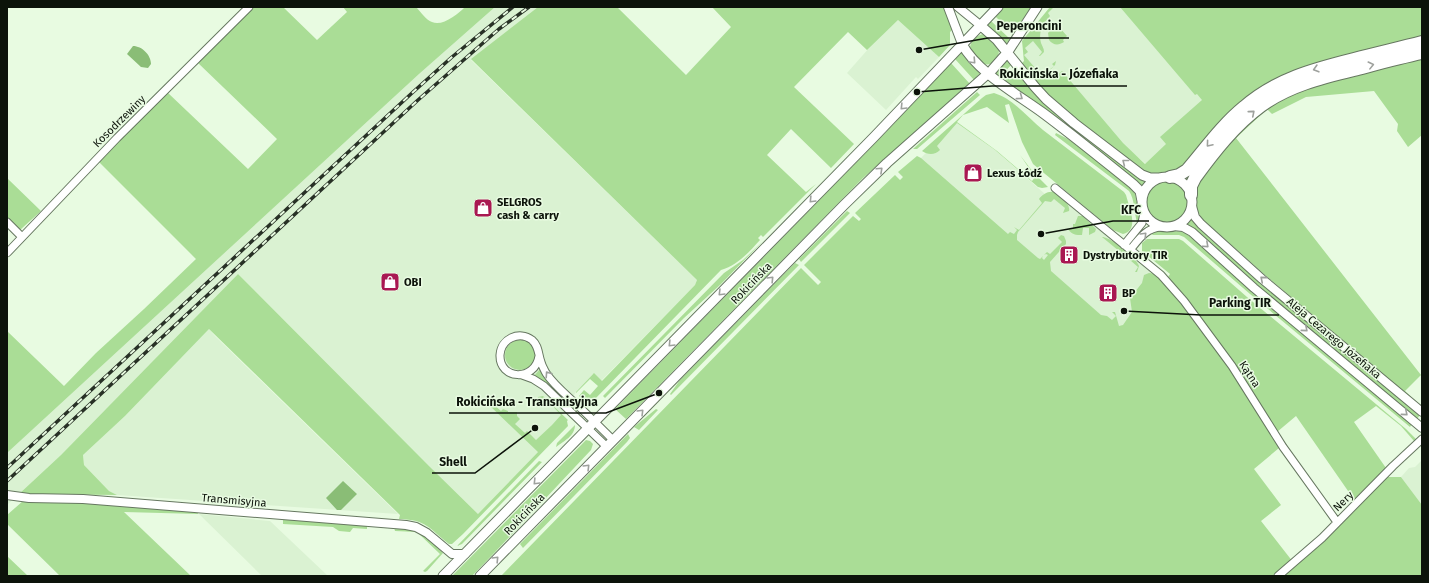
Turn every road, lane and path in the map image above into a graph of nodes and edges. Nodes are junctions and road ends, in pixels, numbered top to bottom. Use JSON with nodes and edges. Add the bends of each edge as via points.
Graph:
{"nodes":[{"id":1,"x":249,"y":7,"type":"edge"},
{"id":2,"x":948,"y":7,"type":"edge"},
{"id":3,"x":958,"y":7,"type":"edge"},
{"id":4,"x":998,"y":7,"type":"edge"},
{"id":5,"x":1037,"y":7,"type":"edge"},
{"id":6,"x":980,"y":25,"type":"junction"},
{"id":7,"x":1422,"y":42,"type":"edge"},
{"id":8,"x":962,"y":44,"type":"junction"},
{"id":9,"x":1422,"y":52,"type":"edge"},
{"id":10,"x":1007,"y":53,"type":"junction"},
{"id":11,"x":988,"y":74,"type":"junction"},
{"id":12,"x":1164,"y":178,"type":"junction"},
{"id":13,"x":1054,"y":188,"type":"dead end"},
{"id":14,"x":1191,"y":200,"type":"junction"},
{"id":15,"x":1142,"y":201,"type":"junction"},
{"id":16,"x":1144,"y":213,"type":"junction"},
{"id":17,"x":7,"y":222,"type":"edge"},
{"id":18,"x":1173,"y":226,"type":"junction"},
{"id":19,"x":1162,"y":227,"type":"junction"},
{"id":20,"x":22,"y":237,"type":"junction"},
{"id":21,"x":1124,"y":245,"type":"junction"},
{"id":22,"x":1130,"y":250,"type":"junction"},
{"id":23,"x":7,"y":253,"type":"edge"},
{"id":24,"x":539,"y":356,"type":"junction"},
{"id":25,"x":522,"y":375,"type":"junction"},
{"id":26,"x":1422,"y":412,"type":"edge"},
{"id":27,"x":591,"y":425,"type":"junction"},
{"id":28,"x":1422,"y":428,"type":"edge"},
{"id":29,"x":1422,"y":439,"type":"edge"},
{"id":30,"x":610,"y":443,"type":"junction"},
{"id":31,"x":7,"y":495,"type":"edge"},
{"id":32,"x":1337,"y":522,"type":"junction"},
{"id":33,"x":449,"y":553,"type":"junction"},
{"id":34,"x":465,"y":554,"type":"junction"},
{"id":35,"x":446,"y":573,"type":"edge"},
{"id":36,"x":480,"y":576,"type":"edge"},
{"id":37,"x":1278,"y":576,"type":"edge"}],
"edges":[{"from":1,"to":20,"type":"street","name":"Kosodrzewiny"},
{"from":2,"to":8,"type":"street"},
{"from":3,"to":6,"type":"street"},
{"from":4,"to":6,"type":"main road","name":"Rokicińska"},
{"from":5,"to":10,"type":"main road","name":"Rokicińska"},
{"from":6,"to":8,"type":"main road","name":"Rokicińska"},
{"from":6,"to":10,"type":"main road"},
{"from":7,"to":12,"type":"highway","one_way":true,"via":[[1327,65],[1280,82],[1243,107],[1187,170],[1182,174]]},
{"from":8,"to":11,"type":"main road","one_way":true,"via":[[972,60]]},
{"from":8,"to":27,"type":"main road","name":"Rokicińska","one_way":true,"via":[[883,128]]},
{"from":14,"to":9,"type":"highway","one_way":true,"via":[[1191,186],[1195,178],[1230,135],[1261,106],[1292,88],[1318,79]]},
{"from":10,"to":11,"type":"main road","name":"Rokicińska"},
{"from":12,"to":10,"type":"main road","one_way":true,"via":[[1142,175],[1059,110],[1035,87]]},
{"from":11,"to":15,"type":"main road","one_way":true,"via":[[1133,184],[1140,191]]},
{"from":30,"to":11,"type":"main road","name":"Rokicińska","one_way":true,"via":[[867,182]]},
{"from":12,"to":14,"type":"main road","via":[[1184,184]]},
{"from":12,"to":15,"type":"main road","via":[[1152,182],[1146,188]]},
{"from":13,"to":21,"type":"street","name":"Kątna"},
{"from":14,"to":18,"type":"main road","via":[[1186,219]]},
{"from":26,"to":14,"type":"street","name":"Aleja Cezarego Józefiaka","one_way":true,"via":[[1262,279],[1201,224],[1195,217]]},
{"from":15,"to":16,"type":"main road"},
{"from":16,"to":19,"type":"main road","via":[[1153,223]]},
{"from":16,"to":21,"type":"street","via":[[1142,223]]},
{"from":17,"to":20,"type":"street"},
{"from":18,"to":19,"type":"main road"},
{"from":18,"to":28,"type":"street","name":"Aleja Cezarego Józefiaka","one_way":true,"via":[[1183,227],[1192,232],[1254,288]]},
{"from":22,"to":19,"type":"street","one_way":true,"via":[[1147,231]]},
{"from":20,"to":23,"type":"street","name":"Kosodrzewiny"},
{"from":21,"to":22,"type":"street","name":"Kątna"},
{"from":22,"to":32,"type":"street","name":"Kątna","via":[[1165,278],[1184,301],[1232,366],[1283,447]]},
{"from":24,"to":25,"type":"street","via":[[534,369]]},
{"from":24,"to":25,"type":"street","via":[[537,346],[528,338],[516,336],[506,342],[500,353],[503,365],[510,372]]},
{"from":27,"to":24,"type":"street","one_way":true,"via":[[551,379]]},
{"from":25,"to":27,"type":"street","via":[[544,386]]},
{"from":27,"to":30,"type":"street"},
{"from":27,"to":34,"type":"main road","name":"Rokicińska","one_way":true},
{"from":29,"to":32,"type":"street","name":"Nery"},
{"from":36,"to":30,"type":"main road","name":"Rokicińska","one_way":true},
{"from":31,"to":33,"type":"street","name":"Transmisyjna","via":[[90,499],[406,524],[427,533]]},
{"from":32,"to":37,"type":"street","name":"Nery"},
{"from":33,"to":34,"type":"street"},
{"from":33,"to":35,"type":"street","via":[[450,562]]},
{"from":34,"to":35,"type":"main road","name":"Rokicińska"}]}
